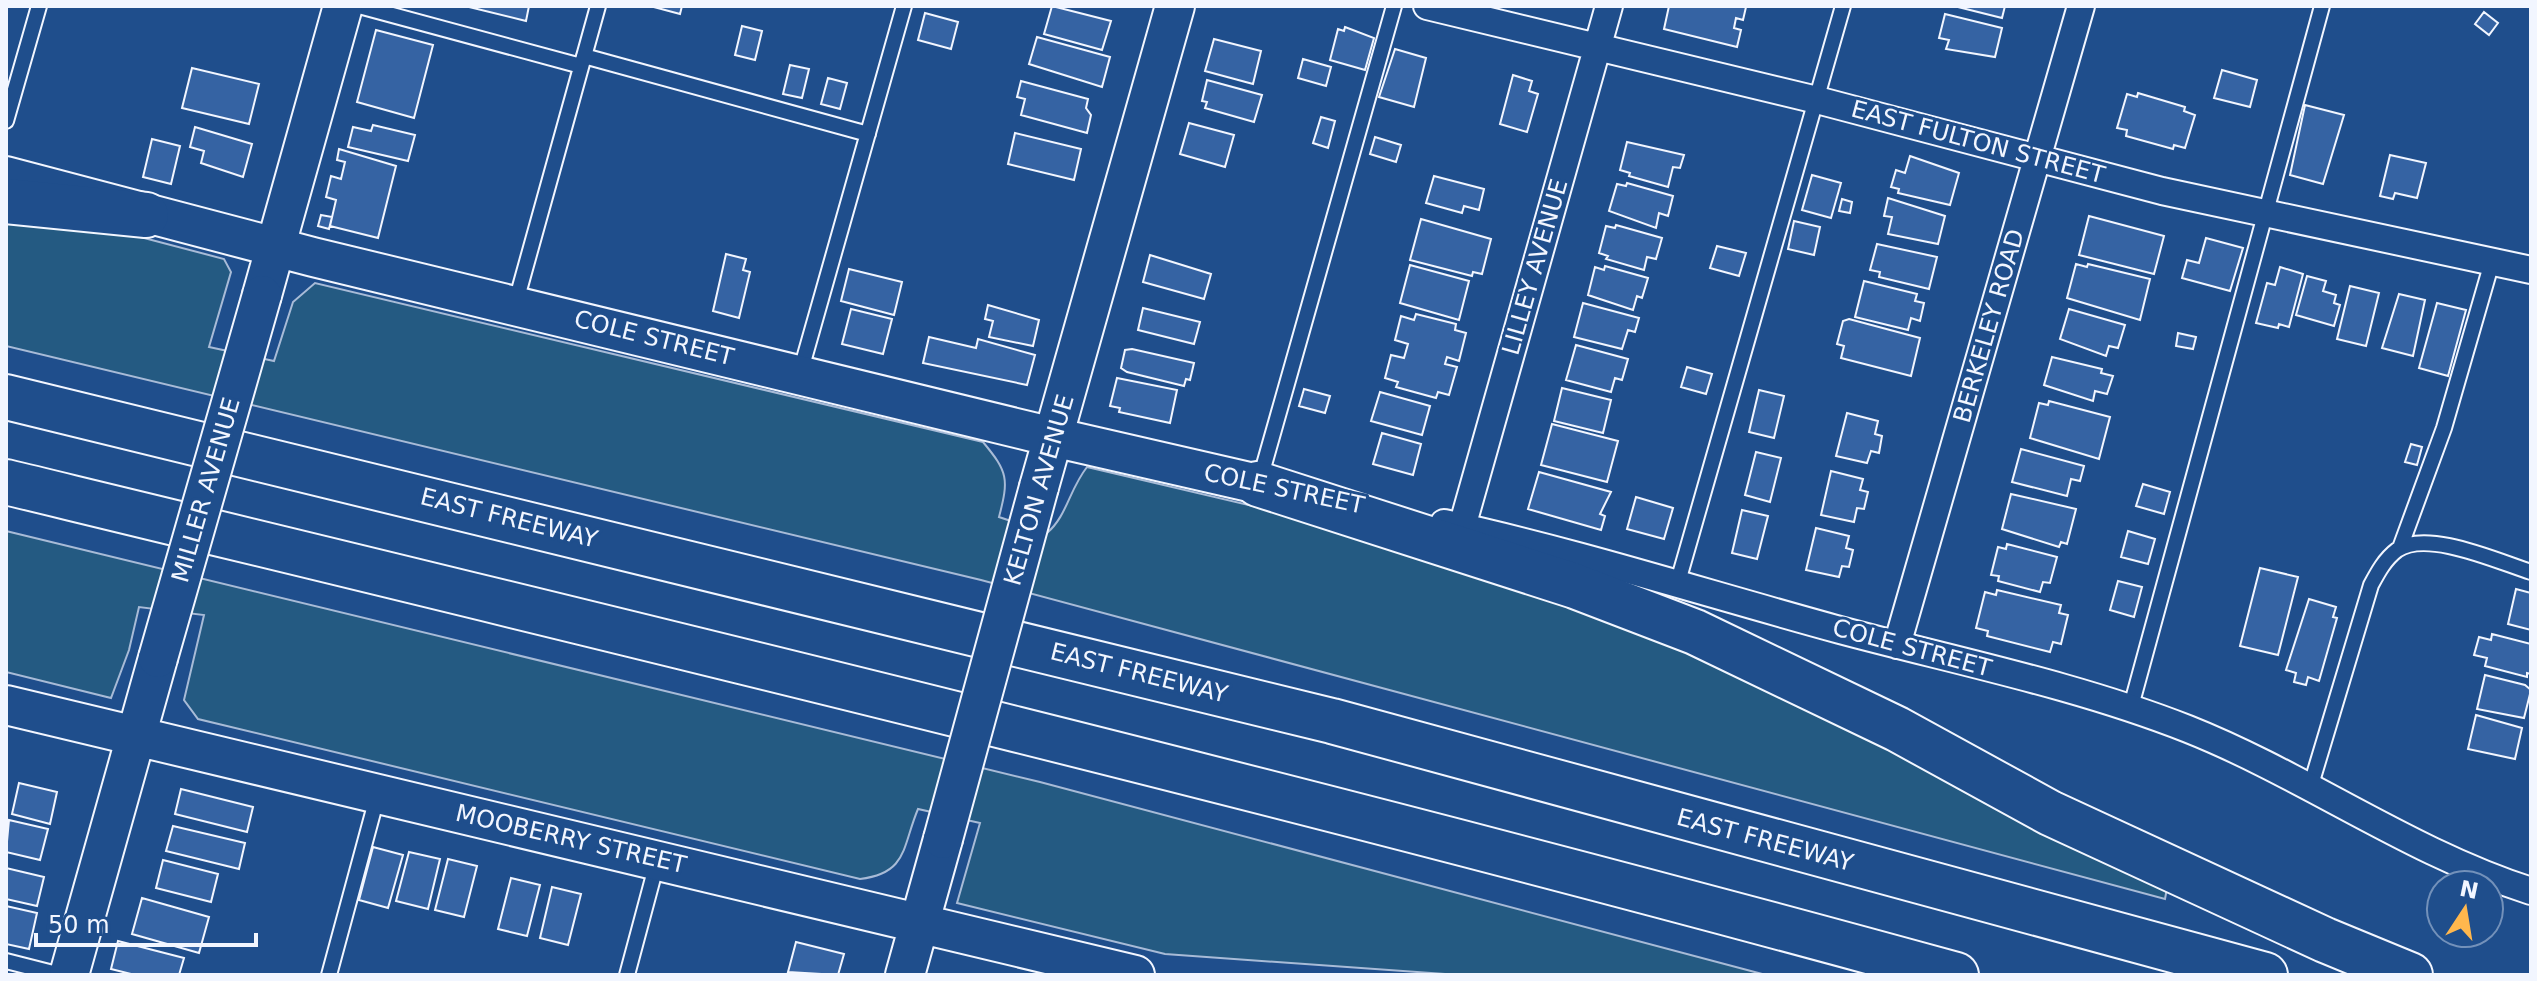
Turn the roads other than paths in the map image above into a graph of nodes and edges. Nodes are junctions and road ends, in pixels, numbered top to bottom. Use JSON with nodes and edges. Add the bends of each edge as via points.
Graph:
{"nodes":[{"id":1,"x":39,"y":6,"type":"edge"},
{"id":2,"x":343,"y":6,"type":"edge"},
{"id":3,"x":359,"y":6,"type":"edge"},
{"id":4,"x":598,"y":6,"type":"edge"},
{"id":5,"x":904,"y":6,"type":"edge"},
{"id":6,"x":1175,"y":6,"type":"edge"},
{"id":7,"x":1394,"y":6,"type":"edge"},
{"id":8,"x":1427,"y":6,"type":"edge"},
{"id":9,"x":1609,"y":6,"type":"edge"},
{"id":10,"x":1843,"y":6,"type":"edge"},
{"id":11,"x":2081,"y":6,"type":"edge"},
{"id":12,"x":2322,"y":6,"type":"edge"},
{"id":13,"x":1597,"y":48,"type":"junction"},
{"id":14,"x":582,"y":61,"type":"junction"},
{"id":15,"x":1817,"y":100,"type":"junction"},
{"id":16,"x":6,"y":121,"type":"edge"},
{"id":17,"x":868,"y":134,"type":"junction"},
{"id":18,"x":2038,"y":157,"type":"junction"},
{"id":19,"x":6,"y":176,"type":"edge"},
{"id":20,"x":6,"y":201,"type":"edge"},
{"id":21,"x":2267,"y":214,"type":"junction"},
{"id":22,"x":146,"y":215,"type":"junction"},
{"id":23,"x":276,"y":248,"type":"junction"},
{"id":24,"x":2492,"y":262,"type":"junction"},
{"id":25,"x":2531,"y":270,"type":"edge"},
{"id":26,"x":515,"y":305,"type":"junction"},
{"id":27,"x":800,"y":374,"type":"junction"},
{"id":28,"x":6,"y":397,"type":"edge"},
{"id":29,"x":1053,"y":437,"type":"junction"},
{"id":30,"x":6,"y":482,"type":"edge"},
{"id":31,"x":1258,"y":484,"type":"junction"},
{"id":32,"x":1462,"y":527,"type":"junction"},
{"id":33,"x":2400,"y":548,"type":"junction"},
{"id":34,"x":2531,"y":572,"type":"edge"},
{"id":35,"x":1677,"y":585,"type":"junction"},
{"id":36,"x":1897,"y":645,"type":"junction"},
{"id":37,"x":6,"y":705,"type":"edge"},
{"id":38,"x":2130,"y":710,"type":"junction"},
{"id":39,"x":136,"y":736,"type":"junction"},
{"id":40,"x":2310,"y":788,"type":"junction"},
{"id":41,"x":378,"y":793,"type":"junction"},
{"id":42,"x":658,"y":860,"type":"junction"},
{"id":43,"x":2531,"y":891,"type":"edge"},
{"id":44,"x":920,"y":922,"type":"junction"},
{"id":45,"x":6,"y":961,"type":"edge"},
{"id":46,"x":1124,"y":974,"type":"edge"},
{"id":47,"x":61,"y":975,"type":"edge"},
{"id":48,"x":69,"y":975,"type":"edge"},
{"id":49,"x":329,"y":975,"type":"edge"},
{"id":50,"x":627,"y":975,"type":"edge"},
{"id":51,"x":905,"y":975,"type":"edge"},
{"id":52,"x":1956,"y":975,"type":"edge"},
{"id":53,"x":2265,"y":975,"type":"edge"},
{"id":54,"x":2410,"y":975,"type":"edge"}],
"edges":[{"from":1,"to":16,"type":"lane"},
{"from":2,"to":23,"type":"main road","name":"MILLER AVENUE"},
{"from":3,"to":14,"type":"lane"},
{"from":4,"to":14,"type":"lane"},
{"from":5,"to":17,"type":"lane"},
{"from":6,"to":29,"type":"main road","name":"KELTON AVENUE"},
{"from":7,"to":31,"type":"lane"},
{"from":8,"to":13,"type":"street","name":"EAST FULTON STREET"},
{"from":9,"to":13,"type":"street","name":"LILLEY AVENUE"},
{"from":10,"to":15,"type":"lane"},
{"from":11,"to":18,"type":"street","name":"BERKELEY ROAD"},
{"from":12,"to":21,"type":"lane"},
{"from":13,"to":15,"type":"street","name":"EAST FULTON STREET"},
{"from":13,"to":32,"type":"street","name":"LILLEY AVENUE"},
{"from":14,"to":17,"type":"lane"},
{"from":14,"to":26,"type":"lane"},
{"from":15,"to":18,"type":"street","name":"EAST FULTON STREET"},
{"from":15,"to":35,"type":"lane"},
{"from":17,"to":27,"type":"lane"},
{"from":18,"to":21,"type":"street","name":"EAST FULTON STREET"},
{"from":18,"to":36,"type":"street","name":"BERKELEY ROAD"},
{"from":19,"to":22,"type":"main road","name":"COLE STREET"},
{"from":20,"to":22,"type":"highway"},
{"from":21,"to":24,"type":"street","name":"EAST FULTON STREET"},
{"from":21,"to":38,"type":"lane"},
{"from":22,"to":23,"type":"main road","name":"COLE STREET"},
{"from":23,"to":26,"type":"main road","name":"COLE STREET"},
{"from":23,"to":39,"type":"main road","name":"MILLER AVENUE","bridge":true},
{"from":24,"to":25,"type":"street","name":"EAST FULTON STREET"},
{"from":24,"to":33,"type":"lane","via":[[2444,428]]},
{"from":26,"to":27,"type":"main road","name":"COLE STREET"},
{"from":27,"to":29,"type":"main road","name":"COLE STREET"},
{"from":28,"to":53,"type":"highway","name":"EAST FREEWAY","via":[[1332,721]]},
{"from":29,"to":31,"type":"main road","name":"COLE STREET"},
{"from":29,"to":44,"type":"main road","name":"KELTON AVENUE","bridge":true},
{"from":30,"to":52,"type":"highway","via":[[1304,799]]},
{"from":31,"to":32,"type":"street","name":"COLE STREET"},
{"from":31,"to":54,"type":"highway","via":[[1575,586],[1695,632],[1897,729],[2050,813]]},
{"from":32,"to":35,"type":"street","name":"COLE STREET"},
{"from":33,"to":34,"type":"lane","via":[[2439,543]]},
{"from":33,"to":40,"type":"lane","via":[[2385,560],[2371,585]]},
{"from":35,"to":36,"type":"street","name":"COLE STREET"},
{"from":36,"to":38,"type":"street","name":"COLE STREET"},
{"from":37,"to":39,"type":"main road","name":"MOOBERRY STREET"},
{"from":38,"to":40,"type":"street","name":"COLE STREET","via":[[2188,729]]},
{"from":39,"to":41,"type":"main road","name":"MOOBERRY STREET"},
{"from":39,"to":48,"type":"main road","name":"MILLER AVENUE"},
{"from":40,"to":43,"type":"street","name":"COLE STREET","via":[[2474,873]]},
{"from":41,"to":42,"type":"main road","name":"MOOBERRY STREET"},
{"from":41,"to":49,"type":"lane"},
{"from":42,"to":44,"type":"main road","name":"MOOBERRY STREET"},
{"from":42,"to":50,"type":"lane"},
{"from":44,"to":46,"type":"main road","name":"MOOBERRY STREET"},
{"from":44,"to":51,"type":"main road","name":"KELTON AVENUE"},
{"from":45,"to":47,"type":"lane"}]}
